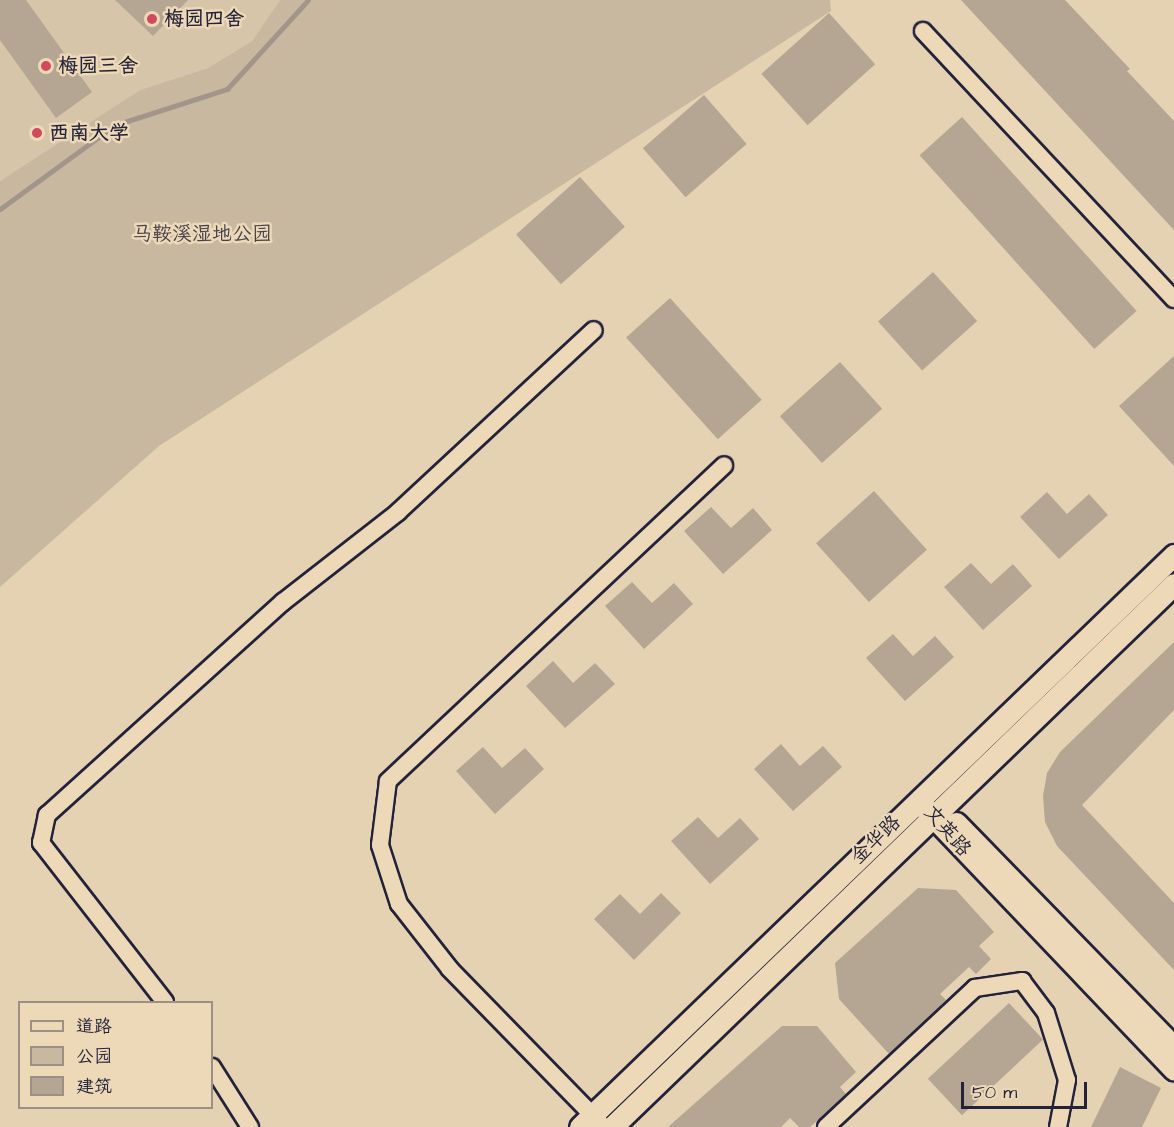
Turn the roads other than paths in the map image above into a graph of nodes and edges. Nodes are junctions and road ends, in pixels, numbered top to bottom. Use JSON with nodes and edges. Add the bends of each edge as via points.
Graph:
{"nodes":[{"id":1,"x":923,"y":31,"type":"dead end"},
{"id":2,"x":1174,"y":299,"type":"edge"},
{"id":3,"x":594,"y":330,"type":"dead end"},
{"id":4,"x":724,"y":466,"type":"dead end"},
{"id":5,"x":1174,"y":555,"type":"edge"},
{"id":6,"x":1174,"y":584,"type":"edge"},
{"id":7,"x":918,"y":798,"type":"junction"},
{"id":8,"x":936,"y":813,"type":"junction"},
{"id":9,"x":164,"y":1001,"type":"edge"},
{"id":10,"x":1174,"y":1047,"type":"edge"},
{"id":11,"x":213,"y":1069,"type":"edge"},
{"id":12,"x":1174,"y":1070,"type":"edge"},
{"id":13,"x":592,"y":1123,"type":"edge"},
{"id":14,"x":250,"y":1127,"type":"edge"},
{"id":15,"x":612,"y":1127,"type":"edge"},
{"id":16,"x":826,"y":1127,"type":"edge"},
{"id":17,"x":1058,"y":1127,"type":"edge"}],
"edges":[{"from":1,"to":2,"type":"street"},
{"from":3,"to":9,"type":"street","via":[[398,512],[283,602],[47,815],[41,843]]},
{"from":4,"to":13,"type":"street","via":[[388,781],[380,845],[399,903],[450,969]]},
{"from":5,"to":7,"type":"main road","name":"金华路"},
{"from":6,"to":8,"type":"main road","name":"金华路"},
{"from":7,"to":8,"type":"main road","name":"文英路"},
{"from":7,"to":13,"type":"main road","name":"金华路"},
{"from":8,"to":10,"type":"main road","name":"文英路"},
{"from":8,"to":12,"type":"main road","name":"文英路"},
{"from":8,"to":15,"type":"main road","name":"金华路"},
{"from":11,"to":14,"type":"street"},
{"from":16,"to":17,"type":"street","via":[[975,988],[1022,981],[1046,1013],[1067,1080]]}]}
